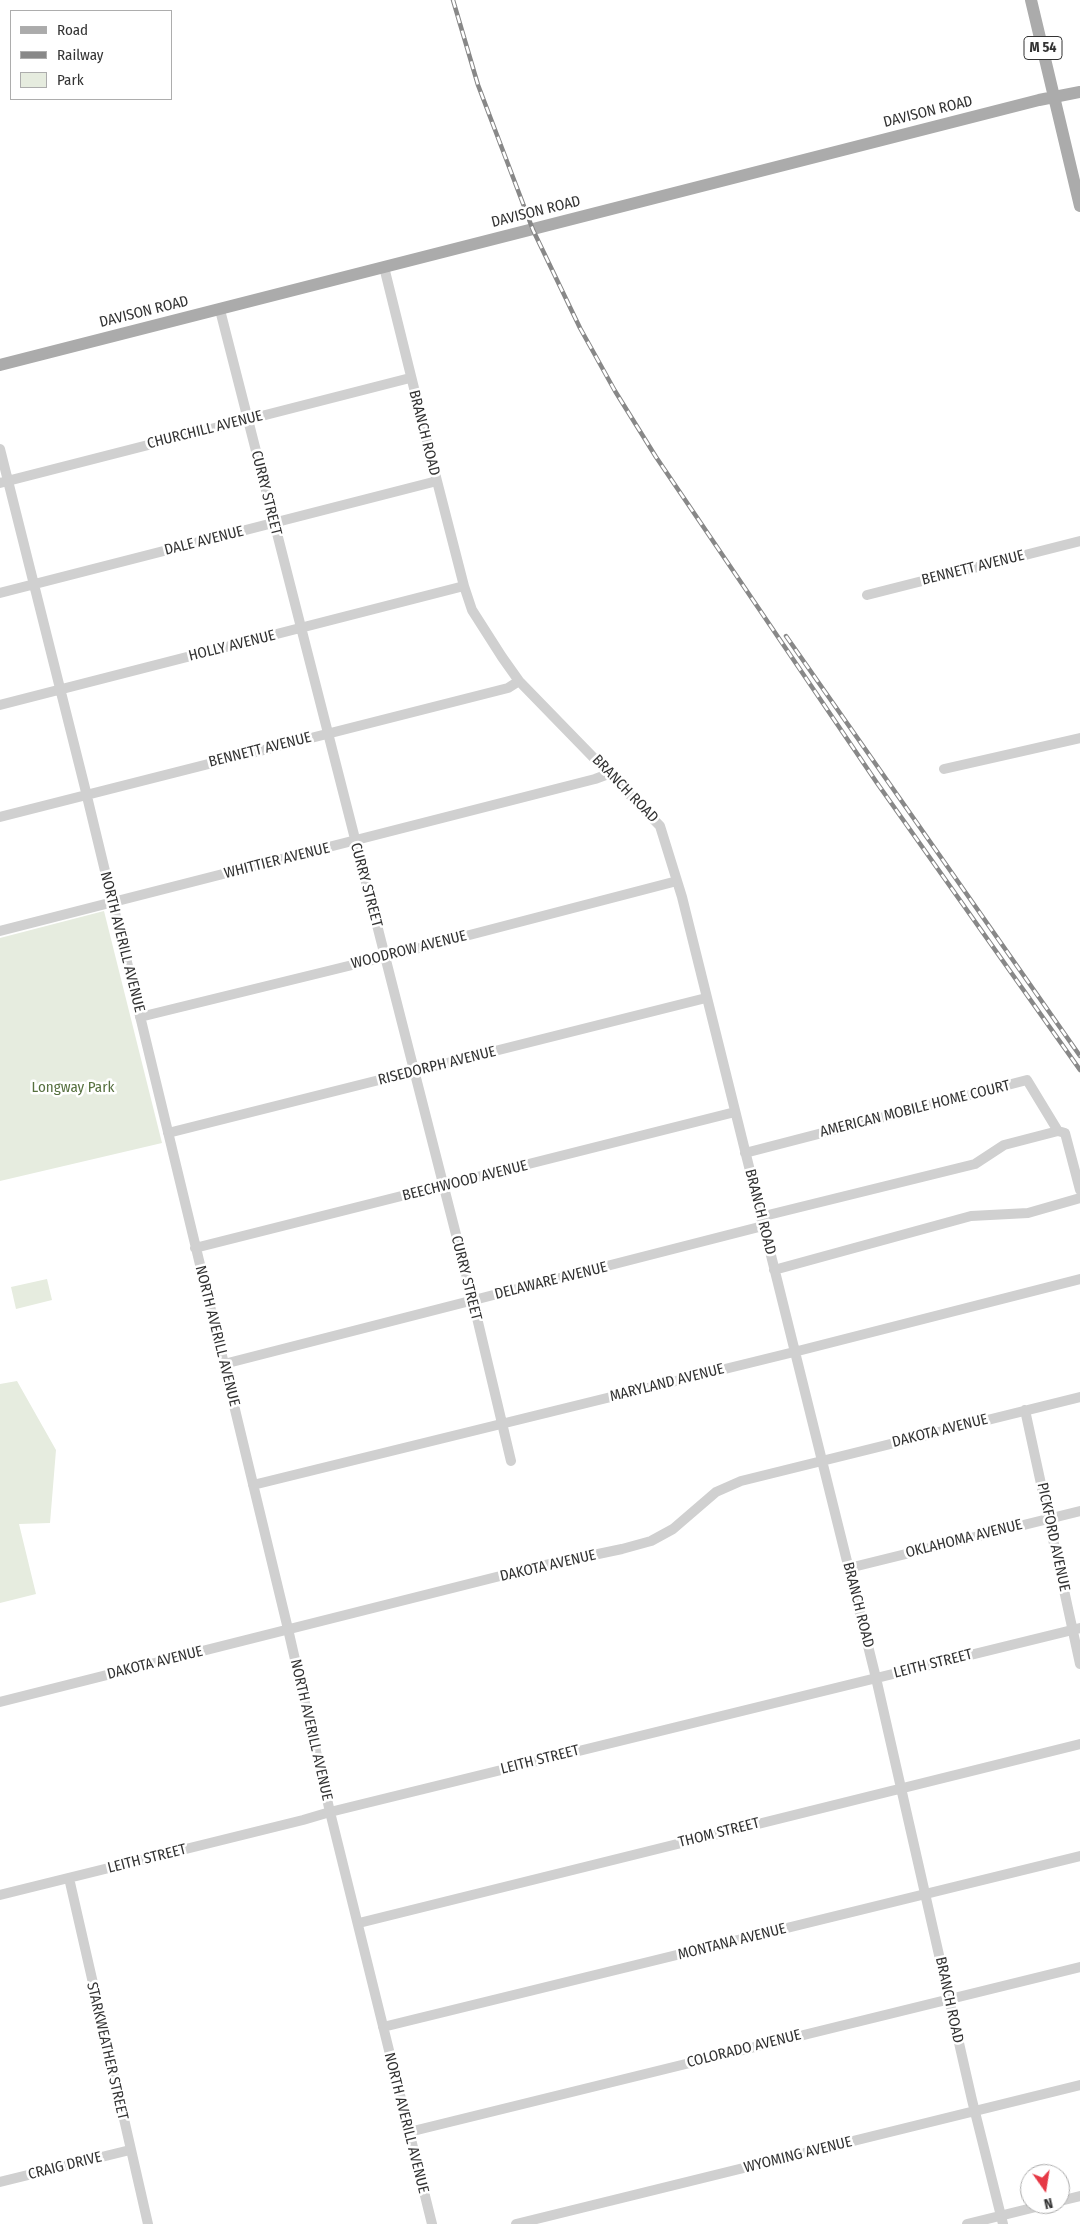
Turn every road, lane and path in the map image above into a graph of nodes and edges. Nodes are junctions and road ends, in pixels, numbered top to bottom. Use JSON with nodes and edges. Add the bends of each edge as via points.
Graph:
{"nodes":[{"id":1,"x":1031,"y":0,"type":"edge"},
{"id":2,"x":1080,"y":92,"type":"edge"},
{"id":3,"x":1055,"y":96,"type":"junction"},
{"id":4,"x":1080,"y":206,"type":"edge"},
{"id":5,"x":384,"y":267,"type":"junction"},
{"id":6,"x":220,"y":310,"type":"junction"},
{"id":7,"x":0,"y":365,"type":"edge"},
{"id":8,"x":410,"y":378,"type":"junction"},
{"id":9,"x":248,"y":420,"type":"junction"},
{"id":10,"x":0,"y":448,"type":"edge"},
{"id":11,"x":4,"y":482,"type":"edge"},
{"id":12,"x":437,"y":482,"type":"junction"},
{"id":13,"x":274,"y":524,"type":"junction"},
{"id":14,"x":1080,"y":541,"type":"edge"},
{"id":15,"x":34,"y":585,"type":"junction"},
{"id":16,"x":464,"y":586,"type":"junction"},
{"id":17,"x":0,"y":593,"type":"edge"},
{"id":18,"x":867,"y":595,"type":"dead end"},
{"id":19,"x":301,"y":629,"type":"junction"},
{"id":20,"x":519,"y":681,"type":"junction"},
{"id":21,"x":60,"y":690,"type":"junction"},
{"id":22,"x":0,"y":706,"type":"edge"},
{"id":23,"x":327,"y":733,"type":"junction"},
{"id":24,"x":1080,"y":738,"type":"edge"},
{"id":25,"x":944,"y":769,"type":"dead end"},
{"id":26,"x":611,"y":774,"type":"junction"},
{"id":27,"x":86,"y":794,"type":"junction"},
{"id":28,"x":0,"y":816,"type":"edge"},
{"id":29,"x":354,"y":841,"type":"junction"},
{"id":30,"x":677,"y":880,"type":"junction"},
{"id":31,"x":112,"y":903,"type":"junction"},
{"id":32,"x":0,"y":931,"type":"edge"},
{"id":33,"x":385,"y":957,"type":"junction"},
{"id":34,"x":706,"y":998,"type":"junction"},
{"id":35,"x":140,"y":1017,"type":"junction"},
{"id":36,"x":413,"y":1072,"type":"junction"},
{"id":37,"x":735,"y":1112,"type":"junction"},
{"id":38,"x":1058,"y":1131,"type":"junction"},
{"id":39,"x":168,"y":1133,"type":"junction"},
{"id":40,"x":745,"y":1153,"type":"junction"},
{"id":41,"x":443,"y":1187,"type":"junction"},
{"id":42,"x":1080,"y":1190,"type":"edge"},
{"id":43,"x":1080,"y":1198,"type":"edge"},
{"id":44,"x":761,"y":1222,"type":"junction"},
{"id":45,"x":195,"y":1248,"type":"junction"},
{"id":46,"x":774,"y":1270,"type":"junction"},
{"id":47,"x":1080,"y":1279,"type":"edge"},
{"id":48,"x":472,"y":1301,"type":"junction"},
{"id":49,"x":794,"y":1352,"type":"junction"},
{"id":50,"x":224,"y":1364,"type":"junction"},
{"id":51,"x":1080,"y":1397,"type":"edge"},
{"id":52,"x":1026,"y":1410,"type":"junction"},
{"id":53,"x":502,"y":1423,"type":"junction"},
{"id":54,"x":511,"y":1461,"type":"dead end"},
{"id":55,"x":822,"y":1461,"type":"junction"},
{"id":56,"x":253,"y":1485,"type":"junction"},
{"id":57,"x":1080,"y":1511,"type":"edge"},
{"id":58,"x":1050,"y":1518,"type":"junction"},
{"id":59,"x":849,"y":1568,"type":"junction"},
{"id":60,"x":288,"y":1629,"type":"junction"},
{"id":61,"x":1076,"y":1629,"type":"edge"},
{"id":62,"x":1080,"y":1664,"type":"edge"},
{"id":63,"x":876,"y":1678,"type":"junction"},
{"id":64,"x":0,"y":1702,"type":"edge"},
{"id":65,"x":1080,"y":1744,"type":"edge"},
{"id":66,"x":902,"y":1788,"type":"junction"},
{"id":67,"x":330,"y":1812,"type":"junction"},
{"id":68,"x":1080,"y":1856,"type":"edge"},
{"id":69,"x":68,"y":1878,"type":"junction"},
{"id":70,"x":926,"y":1894,"type":"junction"},
{"id":71,"x":0,"y":1895,"type":"edge"},
{"id":72,"x":359,"y":1923,"type":"junction"},
{"id":73,"x":1080,"y":1967,"type":"edge"},
{"id":74,"x":948,"y":1999,"type":"junction"},
{"id":75,"x":383,"y":2027,"type":"junction"},
{"id":76,"x":1080,"y":2085,"type":"edge"},
{"id":77,"x":975,"y":2112,"type":"junction"},
{"id":78,"x":409,"y":2132,"type":"junction"},
{"id":79,"x":130,"y":2150,"type":"junction"},
{"id":80,"x":0,"y":2182,"type":"edge"},
{"id":81,"x":1020,"y":2214,"type":"edge"},
{"id":82,"x":1002,"y":2220,"type":"edge"},
{"id":83,"x":148,"y":2224,"type":"edge"},
{"id":84,"x":432,"y":2224,"type":"edge"},
{"id":85,"x":516,"y":2224,"type":"edge"},
{"id":86,"x":967,"y":2224,"type":"edge"}],
"edges":[{"from":1,"to":3,"type":"main road","number":"M 54"},
{"from":2,"to":3,"type":"main road","name":"DAVISON ROAD"},
{"from":3,"to":4,"type":"main road","number":"M 54"},
{"from":3,"to":5,"type":"main road","name":"DAVISON ROAD"},
{"from":5,"to":6,"type":"main road","name":"DAVISON ROAD"},
{"from":5,"to":8,"type":"street","name":"BRANCH ROAD"},
{"from":6,"to":7,"type":"main road","name":"DAVISON ROAD"},
{"from":6,"to":9,"type":"street","name":"CURRY STREET"},
{"from":8,"to":9,"type":"street","name":"CHURCHILL AVENUE"},
{"from":8,"to":12,"type":"street","name":"BRANCH ROAD"},
{"from":9,"to":11,"type":"street","name":"CHURCHILL AVENUE"},
{"from":9,"to":13,"type":"street","name":"CURRY STREET"},
{"from":10,"to":11,"type":"street","name":"NORTH AVERILL AVENUE"},
{"from":11,"to":15,"type":"street","name":"NORTH AVERILL AVENUE"},
{"from":12,"to":13,"type":"street","name":"DALE AVENUE"},
{"from":12,"to":16,"type":"street","name":"BRANCH ROAD"},
{"from":13,"to":15,"type":"street","name":"DALE AVENUE"},
{"from":13,"to":19,"type":"street","name":"CURRY STREET"},
{"from":14,"to":18,"type":"street","name":"BENNETT AVENUE"},
{"from":15,"to":17,"type":"street","name":"DALE AVENUE"},
{"from":15,"to":21,"type":"street","name":"NORTH AVERILL AVENUE"},
{"from":16,"to":19,"type":"street","name":"HOLLY AVENUE"},
{"from":16,"to":20,"type":"street","name":"BRANCH ROAD","via":[[472,610]]},
{"from":19,"to":21,"type":"street","name":"HOLLY AVENUE"},
{"from":19,"to":23,"type":"street","name":"CURRY STREET"},
{"from":20,"to":23,"type":"street","name":"BENNETT AVENUE","via":[[508,688]]},
{"from":20,"to":26,"type":"street","name":"BRANCH ROAD"},
{"from":21,"to":22,"type":"street","name":"HOLLY AVENUE"},
{"from":21,"to":27,"type":"street","name":"NORTH AVERILL AVENUE"},
{"from":23,"to":27,"type":"street","name":"BENNETT AVENUE"},
{"from":23,"to":29,"type":"street","name":"CURRY STREET"},
{"from":24,"to":25,"type":"street"},
{"from":26,"to":29,"type":"street","name":"WHITTIER AVENUE"},
{"from":26,"to":30,"type":"street","name":"BRANCH ROAD","via":[[660,826]]},
{"from":27,"to":28,"type":"street","name":"BENNETT AVENUE"},
{"from":27,"to":31,"type":"street","name":"NORTH AVERILL AVENUE"},
{"from":29,"to":31,"type":"street","name":"WHITTIER AVENUE"},
{"from":29,"to":33,"type":"street","name":"CURRY STREET"},
{"from":30,"to":33,"type":"street","name":"WOODROW AVENUE"},
{"from":30,"to":34,"type":"street","name":"BRANCH ROAD"},
{"from":31,"to":32,"type":"street","name":"WHITTIER AVENUE"},
{"from":31,"to":35,"type":"street","name":"NORTH AVERILL AVENUE"},
{"from":33,"to":35,"type":"street","name":"WOODROW AVENUE"},
{"from":33,"to":36,"type":"street","name":"CURRY STREET"},
{"from":34,"to":36,"type":"street","name":"RISEDORPH AVENUE"},
{"from":34,"to":37,"type":"street","name":"BRANCH ROAD"},
{"from":35,"to":39,"type":"street","name":"NORTH AVERILL AVENUE"},
{"from":36,"to":39,"type":"street","name":"RISEDORPH AVENUE"},
{"from":36,"to":41,"type":"street","name":"CURRY STREET"},
{"from":37,"to":40,"type":"street","name":"BRANCH ROAD"},
{"from":37,"to":41,"type":"street","name":"BEECHWOOD AVENUE"},
{"from":38,"to":40,"type":"street","name":"AMERICAN MOBILE HOME COURT","via":[[1027,1080]]},
{"from":38,"to":42,"type":"street","name":"AMERICAN MOBILE HOME COURT","via":[[1065,1133]]},
{"from":38,"to":44,"type":"street","via":[[1004,1145],[975,1164]]},
{"from":39,"to":45,"type":"street","name":"NORTH AVERILL AVENUE"},
{"from":40,"to":44,"type":"street","name":"BRANCH ROAD"},
{"from":41,"to":45,"type":"street","name":"BEECHWOOD AVENUE"},
{"from":41,"to":48,"type":"street","name":"CURRY STREET"},
{"from":43,"to":46,"type":"street","via":[[1028,1213],[971,1216]]},
{"from":44,"to":46,"type":"street","name":"BRANCH ROAD"},
{"from":44,"to":48,"type":"street","name":"DELAWARE AVENUE"},
{"from":45,"to":50,"type":"street","name":"NORTH AVERILL AVENUE"},
{"from":46,"to":49,"type":"street","name":"BRANCH ROAD"},
{"from":47,"to":49,"type":"street","name":"MARYLAND AVENUE"},
{"from":48,"to":50,"type":"street","name":"DELAWARE AVENUE"},
{"from":48,"to":53,"type":"street","name":"CURRY STREET"},
{"from":49,"to":53,"type":"street","name":"MARYLAND AVENUE"},
{"from":49,"to":55,"type":"street","name":"BRANCH ROAD"},
{"from":50,"to":56,"type":"street","name":"NORTH AVERILL AVENUE"},
{"from":51,"to":52,"type":"street","name":"DAKOTA AVENUE"},
{"from":52,"to":55,"type":"street","name":"DAKOTA AVENUE"},
{"from":52,"to":58,"type":"street","name":"PICKFORD AVENUE"},
{"from":53,"to":54,"type":"street","name":"CURRY STREET"},
{"from":53,"to":56,"type":"street","name":"MARYLAND AVENUE"},
{"from":55,"to":59,"type":"street","name":"BRANCH ROAD"},
{"from":55,"to":60,"type":"street","name":"DAKOTA AVENUE","via":[[741,1482],[716,1492],[673,1529],[652,1541]]},
{"from":56,"to":60,"type":"street","name":"NORTH AVERILL AVENUE"},
{"from":57,"to":58,"type":"street","name":"OKLAHOMA AVENUE"},
{"from":58,"to":59,"type":"street","name":"OKLAHOMA AVENUE"},
{"from":58,"to":61,"type":"street","name":"PICKFORD AVENUE"},
{"from":59,"to":63,"type":"street","name":"BRANCH ROAD"},
{"from":60,"to":64,"type":"street","name":"DAKOTA AVENUE"},
{"from":60,"to":67,"type":"street","name":"NORTH AVERILL AVENUE"},
{"from":61,"to":62,"type":"street","name":"PICKFORD AVENUE"},
{"from":61,"to":63,"type":"street","name":"LEITH STREET"},
{"from":63,"to":66,"type":"street","name":"BRANCH ROAD"},
{"from":63,"to":67,"type":"street","name":"LEITH STREET"},
{"from":65,"to":66,"type":"street","name":"THOM STREET"},
{"from":66,"to":70,"type":"street","name":"BRANCH ROAD"},
{"from":66,"to":72,"type":"street","name":"THOM STREET"},
{"from":67,"to":69,"type":"street","name":"LEITH STREET"},
{"from":67,"to":72,"type":"street","name":"NORTH AVERILL AVENUE"},
{"from":68,"to":70,"type":"street","name":"MONTANA AVENUE"},
{"from":69,"to":71,"type":"street","name":"LEITH STREET"},
{"from":69,"to":79,"type":"street","name":"STARKWEATHER STREET"},
{"from":70,"to":74,"type":"street","name":"BRANCH ROAD"},
{"from":70,"to":75,"type":"street","name":"MONTANA AVENUE"},
{"from":72,"to":75,"type":"street","name":"NORTH AVERILL AVENUE"},
{"from":73,"to":74,"type":"street","name":"COLORADO AVENUE"},
{"from":74,"to":77,"type":"street","name":"BRANCH ROAD"},
{"from":74,"to":78,"type":"street","name":"COLORADO AVENUE"},
{"from":75,"to":78,"type":"street","name":"NORTH AVERILL AVENUE"},
{"from":76,"to":77,"type":"street","name":"WYOMING AVENUE"},
{"from":77,"to":82,"type":"street","name":"BRANCH ROAD"},
{"from":77,"to":85,"type":"street","name":"WYOMING AVENUE"},
{"from":78,"to":84,"type":"street","name":"NORTH AVERILL AVENUE"},
{"from":79,"to":80,"type":"street","name":"CRAIG DRIVE"},
{"from":79,"to":83,"type":"street","name":"STARKWEATHER STREET"},
{"from":81,"to":82,"type":"street"},
{"from":82,"to":86,"type":"street"}]}
